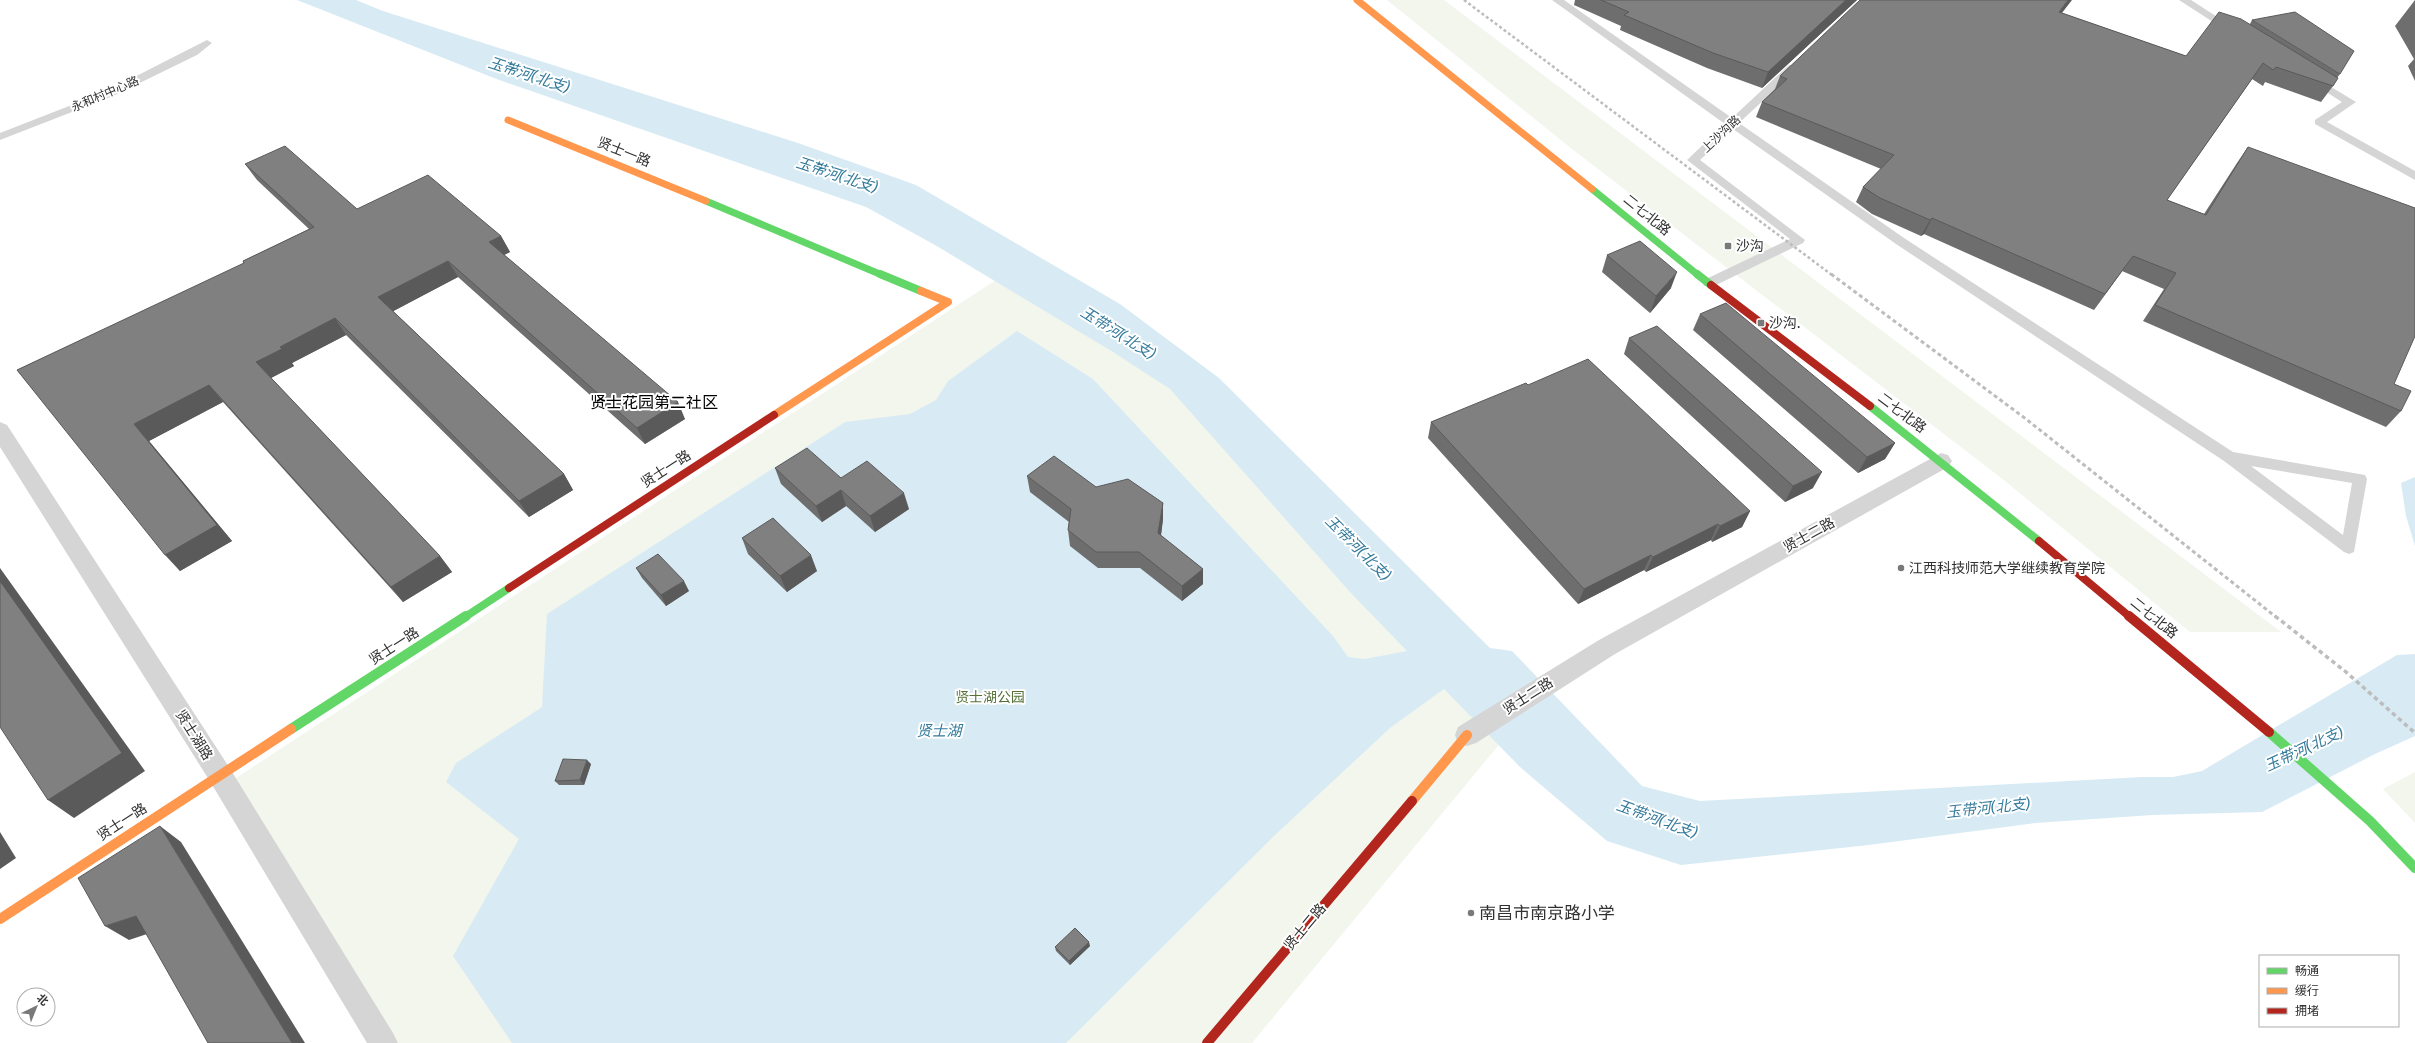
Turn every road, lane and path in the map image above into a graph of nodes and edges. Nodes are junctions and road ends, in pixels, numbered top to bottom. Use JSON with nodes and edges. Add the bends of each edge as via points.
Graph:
{"nodes":[{"id":1,"x":1357,"y":0,"type":"edge"},
{"id":2,"x":1557,"y":0,"type":"edge"},
{"id":3,"x":2184,"y":0,"type":"edge"},
{"id":4,"x":2244,"y":37,"type":"edge"},
{"id":5,"x":207,"y":43,"type":"dead end"},
{"id":6,"x":1802,"y":59,"type":"edge"},
{"id":7,"x":2303,"y":73,"type":"edge"},
{"id":8,"x":508,"y":120,"type":"dead end"},
{"id":9,"x":1734,"y":122,"type":"junction"},
{"id":10,"x":0,"y":137,"type":"edge"},
{"id":11,"x":2415,"y":176,"type":"edge"},
{"id":12,"x":1709,"y":283,"type":"junction"},
{"id":13,"x":0,"y":430,"type":"edge"},
{"id":14,"x":2229,"y":457,"type":"junction"},
{"id":15,"x":1941,"y":461,"type":"junction"},
{"id":16,"x":1467,"y":734,"type":"joint"},
{"id":17,"x":220,"y":775,"type":"junction"},
{"id":18,"x":2415,"y":868,"type":"edge"},
{"id":19,"x":0,"y":919,"type":"edge"},
{"id":20,"x":383,"y":1043,"type":"edge"},
{"id":21,"x":1207,"y":1043,"type":"edge"}],
"edges":[{"from":1,"to":12,"type":"street","name":"二七北路"},
{"from":2,"to":9,"type":"lane"},
{"from":3,"to":4,"type":"lane"},
{"from":5,"to":10,"type":"lane","name":"永和村中心路","via":[[193,53],[109,94]]},
{"from":6,"to":9,"type":"lane","name":"上沙沟路"},
{"from":7,"to":11,"type":"lane","via":[[2350,102],[2319,122]]},
{"from":8,"to":17,"type":"street","name":"贤士一路","via":[[948,302]]},
{"from":9,"to":12,"type":"lane","name":"上沙沟路","via":[[1693,160],[1799,240]]},
{"from":9,"to":14,"type":"lane","via":[[1900,241]]},
{"from":12,"to":15,"type":"street","name":"二七北路"},
{"from":13,"to":17,"type":"street","name":"贤士湖路"},
{"from":14,"to":14,"type":"lane","via":[[2360,479],[2349,548],[2299,510]]},
{"from":15,"to":16,"type":"street","name":"贤士二路","via":[[1607,648]]},
{"from":15,"to":18,"type":"street","name":"二七北路","via":[[2237,704],[2370,821]]},
{"from":16,"to":21,"type":"street","name":"贤士二路"},
{"from":17,"to":19,"type":"street","name":"贤士一路"},
{"from":17,"to":20,"type":"street","name":"贤士湖路"}]}
